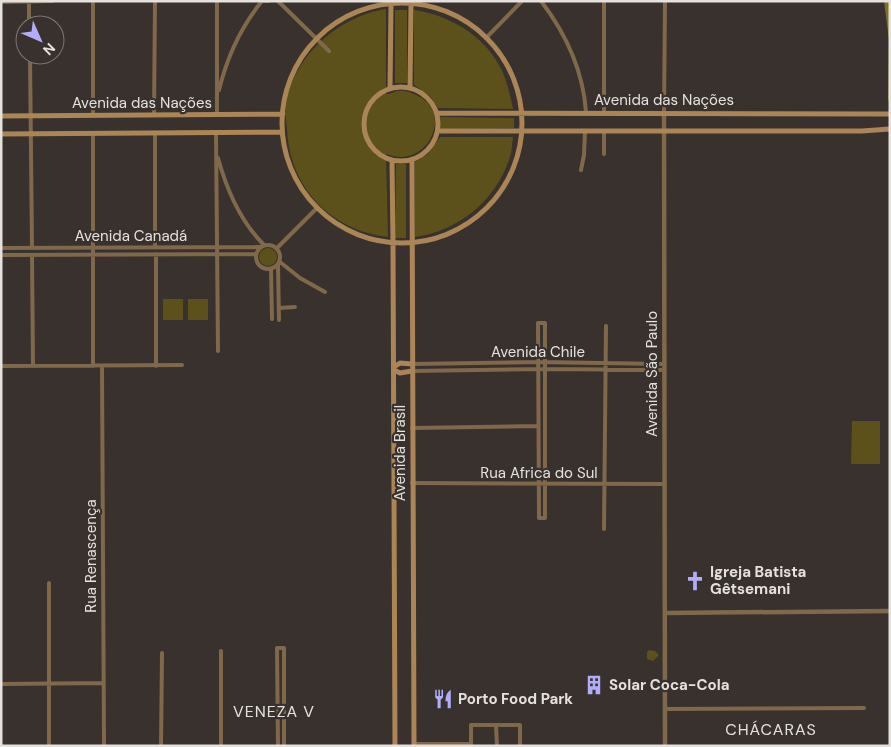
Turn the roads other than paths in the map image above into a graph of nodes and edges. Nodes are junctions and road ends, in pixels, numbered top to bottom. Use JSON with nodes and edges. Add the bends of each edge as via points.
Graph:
{"nodes":[{"id":1,"x":29,"y":1,"type":"edge"},
{"id":2,"x":53,"y":1,"type":"edge"},
{"id":3,"x":93,"y":1,"type":"edge"},
{"id":4,"x":155,"y":1,"type":"edge"},
{"id":5,"x":217,"y":1,"type":"edge"},
{"id":6,"x":263,"y":1,"type":"edge"},
{"id":7,"x":269,"y":1,"type":"edge"},
{"id":8,"x":278,"y":1,"type":"edge"},
{"id":9,"x":522,"y":1,"type":"edge"},
{"id":10,"x":542,"y":1,"type":"edge"},
{"id":11,"x":604,"y":1,"type":"edge"},
{"id":12,"x":665,"y":1,"type":"edge"},
{"id":13,"x":1,"y":2,"type":"edge"},
{"id":14,"x":391,"y":3,"type":"edge"},
{"id":15,"x":410,"y":3,"type":"edge"},
{"id":16,"x":30,"y":15,"type":"edge"},
{"id":17,"x":486,"y":38,"type":"junction"},
{"id":18,"x":317,"y":40,"type":"junction"},
{"id":19,"x":329,"y":51,"type":"dead end"},
{"id":20,"x":30,"y":65,"type":"edge"},
{"id":21,"x":410,"y":87,"type":"junction"},
{"id":22,"x":390,"y":88,"type":"junction"},
{"id":23,"x":217,"y":97,"type":"junction"},
{"id":24,"x":586,"y":112,"type":"junction"},
{"id":25,"x":604,"y":112,"type":"junction"},
{"id":26,"x":664,"y":112,"type":"junction"},
{"id":27,"x":437,"y":113,"type":"junction"},
{"id":28,"x":522,"y":113,"type":"junction"},
{"id":29,"x":282,"y":114,"type":"junction"},
{"id":30,"x":890,"y":114,"type":"edge"},
{"id":31,"x":94,"y":115,"type":"junction"},
{"id":32,"x":154,"y":115,"type":"junction"},
{"id":33,"x":218,"y":115,"type":"junction"},
{"id":34,"x":1,"y":116,"type":"edge"},
{"id":35,"x":31,"y":116,"type":"junction"},
{"id":36,"x":890,"y":129,"type":"edge"},
{"id":37,"x":438,"y":131,"type":"junction"},
{"id":38,"x":521,"y":131,"type":"junction"},
{"id":39,"x":585,"y":131,"type":"junction"},
{"id":40,"x":604,"y":131,"type":"junction"},
{"id":41,"x":664,"y":131,"type":"junction"},
{"id":42,"x":282,"y":132,"type":"junction"},
{"id":43,"x":93,"y":133,"type":"junction"},
{"id":44,"x":155,"y":133,"type":"junction"},
{"id":45,"x":216,"y":133,"type":"junction"},
{"id":46,"x":1,"y":134,"type":"edge"},
{"id":47,"x":32,"y":134,"type":"junction"},
{"id":48,"x":216,"y":151,"type":"junction"},
{"id":49,"x":604,"y":154,"type":"dead end"},
{"id":50,"x":392,"y":160,"type":"junction"},
{"id":51,"x":412,"y":160,"type":"junction"},
{"id":52,"x":581,"y":170,"type":"dead end"},
{"id":53,"x":317,"y":208,"type":"junction"},
{"id":54,"x":393,"y":244,"type":"junction"},
{"id":55,"x":412,"y":244,"type":"junction"},
{"id":56,"x":263,"y":246,"type":"junction"},
{"id":57,"x":32,"y":247,"type":"junction"},
{"id":58,"x":93,"y":247,"type":"junction"},
{"id":59,"x":155,"y":247,"type":"junction"},
{"id":60,"x":217,"y":247,"type":"junction"},
{"id":61,"x":1,"y":248,"type":"edge"},
{"id":62,"x":277,"y":248,"type":"junction"},
{"id":63,"x":93,"y":254,"type":"junction"},
{"id":64,"x":156,"y":254,"type":"junction"},
{"id":65,"x":217,"y":254,"type":"junction"},
{"id":66,"x":256,"y":254,"type":"junction"},
{"id":67,"x":1,"y":255,"type":"edge"},
{"id":68,"x":32,"y":255,"type":"junction"},
{"id":69,"x":279,"y":263,"type":"junction"},
{"id":70,"x":271,"y":269,"type":"junction"},
{"id":71,"x":326,"y":292,"type":"dead end"},
{"id":72,"x":295,"y":307,"type":"dead end"},
{"id":73,"x":279,"y":308,"type":"junction"},
{"id":74,"x":272,"y":318,"type":"dead end"},
{"id":75,"x":279,"y":320,"type":"dead end"},
{"id":76,"x":606,"y":326,"type":"dead end"},
{"id":77,"x":218,"y":351,"type":"dead end"},
{"id":78,"x":538,"y":362,"type":"junction"},
{"id":79,"x":545,"y":362,"type":"junction"},
{"id":80,"x":606,"y":363,"type":"junction"},
{"id":81,"x":412,"y":364,"type":"junction"},
{"id":82,"x":664,"y":364,"type":"junction"},
{"id":83,"x":1,"y":366,"type":"edge"},
{"id":84,"x":33,"y":366,"type":"junction"},
{"id":85,"x":93,"y":366,"type":"junction"},
{"id":86,"x":102,"y":366,"type":"junction"},
{"id":87,"x":156,"y":366,"type":"junction"},
{"id":88,"x":182,"y":366,"type":"dead end"},
{"id":89,"x":394,"y":368,"type":"junction"},
{"id":90,"x":605,"y":368,"type":"junction"},
{"id":91,"x":538,"y":369,"type":"junction"},
{"id":92,"x":545,"y":369,"type":"junction"},
{"id":93,"x":664,"y":370,"type":"junction"},
{"id":94,"x":412,"y":371,"type":"junction"},
{"id":95,"x":538,"y":426,"type":"junction"},
{"id":96,"x":412,"y":428,"type":"junction"},
{"id":97,"x":412,"y":483,"type":"junction"},
{"id":98,"x":539,"y":484,"type":"junction"},
{"id":99,"x":545,"y":484,"type":"junction"},
{"id":100,"x":665,"y":484,"type":"junction"},
{"id":101,"x":604,"y":485,"type":"junction"},
{"id":102,"x":604,"y":529,"type":"dead end"},
{"id":103,"x":49,"y":583,"type":"dead end"},
{"id":104,"x":890,"y":611,"type":"edge"},
{"id":105,"x":665,"y":613,"type":"junction"},
{"id":106,"x":221,"y":651,"type":"dead end"},
{"id":107,"x":162,"y":653,"type":"dead end"},
{"id":108,"x":50,"y":683,"type":"junction"},
{"id":109,"x":103,"y":683,"type":"junction"},
{"id":110,"x":1,"y":684,"type":"edge"},
{"id":111,"x":864,"y":708,"type":"dead end"},
{"id":112,"x":666,"y":709,"type":"junction"},
{"id":113,"x":496,"y":725,"type":"junction"},
{"id":114,"x":414,"y":745,"type":"edge"},
{"id":115,"x":471,"y":745,"type":"edge"},
{"id":116,"x":49,"y":746,"type":"edge"},
{"id":117,"x":104,"y":746,"type":"edge"},
{"id":118,"x":160,"y":746,"type":"edge"},
{"id":119,"x":222,"y":746,"type":"edge"},
{"id":120,"x":278,"y":746,"type":"edge"},
{"id":121,"x":284,"y":746,"type":"edge"},
{"id":122,"x":395,"y":746,"type":"edge"},
{"id":123,"x":497,"y":746,"type":"edge"},
{"id":124,"x":520,"y":746,"type":"edge"},
{"id":125,"x":665,"y":746,"type":"edge"}],
"edges":[{"from":1,"to":2,"type":"street"},
{"from":1,"to":13,"type":"street"},
{"from":1,"to":16,"type":"street"},
{"from":3,"to":31,"type":"street"},
{"from":4,"to":32,"type":"street"},
{"from":5,"to":23,"type":"street"},
{"from":6,"to":7,"type":"street"},
{"from":6,"to":23,"type":"street","via":[[236,40]]},
{"from":8,"to":18,"type":"street"},
{"from":9,"to":17,"type":"street"},
{"from":10,"to":24,"type":"street","via":[[560,27],[575,58],[584,87]]},
{"from":11,"to":25,"type":"street"},
{"from":12,"to":26,"type":"street","name":"Avenida São Paulo"},
{"from":14,"to":15,"type":"main road"},
{"from":14,"to":18,"type":"main road","via":[[346,18]]},
{"from":14,"to":22,"type":"main road"},
{"from":15,"to":17,"type":"main road","via":[[449,13],[466,21]]},
{"from":15,"to":21,"type":"main road"},
{"from":17,"to":28,"type":"main road","via":[[506,63],[519,95]]},
{"from":18,"to":19,"type":"street"},
{"from":18,"to":29,"type":"main road","via":[[295,70]]},
{"from":20,"to":35,"type":"street"},
{"from":21,"to":22,"type":"main road"},
{"from":21,"to":27,"type":"main road","via":[[432,101]]},
{"from":22,"to":50,"type":"main road","via":[[371,102],[364,124],[370,144],[382,156]]},
{"from":23,"to":33,"type":"street"},
{"from":24,"to":25,"type":"main road","name":"Avenida das Nações"},
{"from":24,"to":28,"type":"main road","name":"Avenida das Nações"},
{"from":25,"to":26,"type":"main road","name":"Avenida das Nações"},
{"from":26,"to":30,"type":"main road","name":"Avenida das Nações"},
{"from":26,"to":41,"type":"street","name":"Avenida São Paulo"},
{"from":27,"to":28,"type":"main road","name":"Avenida das Nações"},
{"from":27,"to":37,"type":"main road"},
{"from":28,"to":38,"type":"main road"},
{"from":29,"to":33,"type":"main road","name":"Avenida das Nações"},
{"from":29,"to":42,"type":"main road"},
{"from":31,"to":32,"type":"main road","name":"Avenida das Nações"},
{"from":31,"to":35,"type":"main road","name":"Avenida das Nações"},
{"from":32,"to":33,"type":"main road","name":"Avenida das Nações"},
{"from":34,"to":35,"type":"main road","name":"Avenida das Nações"},
{"from":35,"to":47,"type":"street"},
{"from":36,"to":41,"type":"main road","name":"Avenida das Nações"},
{"from":37,"to":38,"type":"main road","name":"Avenida das Nações"},
{"from":37,"to":51,"type":"main road","via":[[427,151]]},
{"from":38,"to":39,"type":"main road","name":"Avenida das Nações"},
{"from":38,"to":55,"type":"main road","via":[[514,165],[492,201],[461,227]]},
{"from":39,"to":40,"type":"main road","name":"Avenida das Nações"},
{"from":39,"to":52,"type":"street"},
{"from":40,"to":41,"type":"main road","name":"Avenida das Nações"},
{"from":40,"to":49,"type":"street"},
{"from":41,"to":82,"type":"street","name":"Avenida São Paulo"},
{"from":42,"to":45,"type":"main road","name":"Avenida das Nações"},
{"from":42,"to":53,"type":"main road","via":[[294,176]]},
{"from":43,"to":44,"type":"main road","name":"Avenida das Nações"},
{"from":43,"to":47,"type":"main road","name":"Avenida das Nações"},
{"from":43,"to":58,"type":"street"},
{"from":44,"to":45,"type":"main road","name":"Avenida das Nações"},
{"from":44,"to":59,"type":"street"},
{"from":45,"to":48,"type":"street"},
{"from":46,"to":47,"type":"main road","name":"Avenida das Nações"},
{"from":47,"to":57,"type":"street"},
{"from":48,"to":56,"type":"street","via":[[234,205]]},
{"from":48,"to":60,"type":"street"},
{"from":50,"to":51,"type":"main road"},
{"from":50,"to":54,"type":"main road","name":"Avenida Brasil"},
{"from":51,"to":55,"type":"main road","name":"Avenida Brasil"},
{"from":53,"to":54,"type":"main road","via":[[342,228]]},
{"from":53,"to":62,"type":"street"},
{"from":54,"to":55,"type":"main road"},
{"from":54,"to":89,"type":"main road","name":"Avenida Brasil"},
{"from":55,"to":81,"type":"main road","name":"Avenida Brasil"},
{"from":56,"to":60,"type":"street","name":"Avenida Canadá"},
{"from":56,"to":62,"type":"street"},
{"from":56,"to":66,"type":"street"},
{"from":57,"to":58,"type":"street","name":"Avenida Canadá"},
{"from":57,"to":61,"type":"street","name":"Avenida Canadá"},
{"from":58,"to":59,"type":"street","name":"Avenida Canadá"},
{"from":58,"to":63,"type":"street"},
{"from":59,"to":60,"type":"street","name":"Avenida Canadá"},
{"from":60,"to":65,"type":"street"},
{"from":62,"to":69,"type":"street"},
{"from":63,"to":64,"type":"street","name":"Avenida Canadá"},
{"from":63,"to":68,"type":"street","name":"Avenida Canadá"},
{"from":63,"to":85,"type":"street"},
{"from":64,"to":65,"type":"street","name":"Avenida Canadá"},
{"from":64,"to":87,"type":"street"},
{"from":65,"to":66,"type":"street","name":"Avenida Canadá"},
{"from":65,"to":77,"type":"street"},
{"from":66,"to":70,"type":"street","via":[[258,265]]},
{"from":67,"to":68,"type":"street","name":"Avenida Canadá"},
{"from":68,"to":84,"type":"street"},
{"from":69,"to":70,"type":"street"},
{"from":69,"to":71,"type":"street"},
{"from":69,"to":73,"type":"street"},
{"from":70,"to":74,"type":"street"},
{"from":72,"to":73,"type":"street"},
{"from":73,"to":75,"type":"street"},
{"from":76,"to":80,"type":"street"},
{"from":78,"to":79,"type":"street","name":"Avenida Chile"},
{"from":78,"to":79,"type":"street","via":[[538,323],[545,323]]},
{"from":78,"to":81,"type":"street","name":"Avenida Chile"},
{"from":78,"to":91,"type":"street"},
{"from":79,"to":80,"type":"street","name":"Avenida Chile"},
{"from":79,"to":92,"type":"street"},
{"from":80,"to":82,"type":"street","name":"Avenida Chile"},
{"from":80,"to":90,"type":"street"},
{"from":81,"to":89,"type":"main road","via":[[400,363]]},
{"from":81,"to":94,"type":"main road","name":"Avenida Brasil"},
{"from":82,"to":93,"type":"street","name":"Avenida São Paulo"},
{"from":83,"to":84,"type":"street"},
{"from":84,"to":85,"type":"street"},
{"from":85,"to":86,"type":"street"},
{"from":86,"to":87,"type":"street"},
{"from":86,"to":109,"type":"street","name":"Rua Renascença"},
{"from":87,"to":88,"type":"street"},
{"from":89,"to":94,"type":"main road","via":[[400,373]]},
{"from":89,"to":122,"type":"main road","name":"Avenida Brasil"},
{"from":90,"to":92,"type":"street","name":"Avenida Chile"},
{"from":90,"to":93,"type":"street","name":"Avenida Chile"},
{"from":90,"to":101,"type":"street"},
{"from":91,"to":92,"type":"street","name":"Avenida Chile"},
{"from":91,"to":94,"type":"street","name":"Avenida Chile"},
{"from":91,"to":95,"type":"street"},
{"from":92,"to":99,"type":"street"},
{"from":93,"to":100,"type":"street","name":"Avenida São Paulo"},
{"from":94,"to":96,"type":"main road","name":"Avenida Brasil"},
{"from":95,"to":96,"type":"street"},
{"from":95,"to":98,"type":"street"},
{"from":96,"to":97,"type":"main road","name":"Avenida Brasil"},
{"from":97,"to":98,"type":"street","name":"Rua Africa do Sul"},
{"from":97,"to":114,"type":"main road","name":"Avenida Brasil"},
{"from":98,"to":99,"type":"street","name":"Rua Africa do Sul"},
{"from":98,"to":99,"type":"street","via":[[539,518],[545,518]]},
{"from":99,"to":101,"type":"street","name":"Rua Africa do Sul"},
{"from":100,"to":101,"type":"street","name":"Rua Africa do Sul"},
{"from":100,"to":105,"type":"street","name":"Avenida São Paulo"},
{"from":101,"to":102,"type":"street"},
{"from":103,"to":108,"type":"street"},
{"from":104,"to":105,"type":"street"},
{"from":105,"to":112,"type":"street","name":"Avenida São Paulo"},
{"from":106,"to":119,"type":"street"},
{"from":107,"to":118,"type":"street"},
{"from":108,"to":109,"type":"street"},
{"from":108,"to":110,"type":"street"},
{"from":108,"to":116,"type":"street"},
{"from":109,"to":117,"type":"street","name":"Rua Renascença"},
{"from":111,"to":112,"type":"street"},
{"from":112,"to":125,"type":"street","name":"Avenida São Paulo"},
{"from":113,"to":115,"type":"street","via":[[471,725]]},
{"from":113,"to":123,"type":"street"},
{"from":113,"to":124,"type":"street","via":[[520,725]]},
{"from":114,"to":115,"type":"street"},
{"from":120,"to":121,"type":"street","via":[[277,648],[284,648]]}]}
